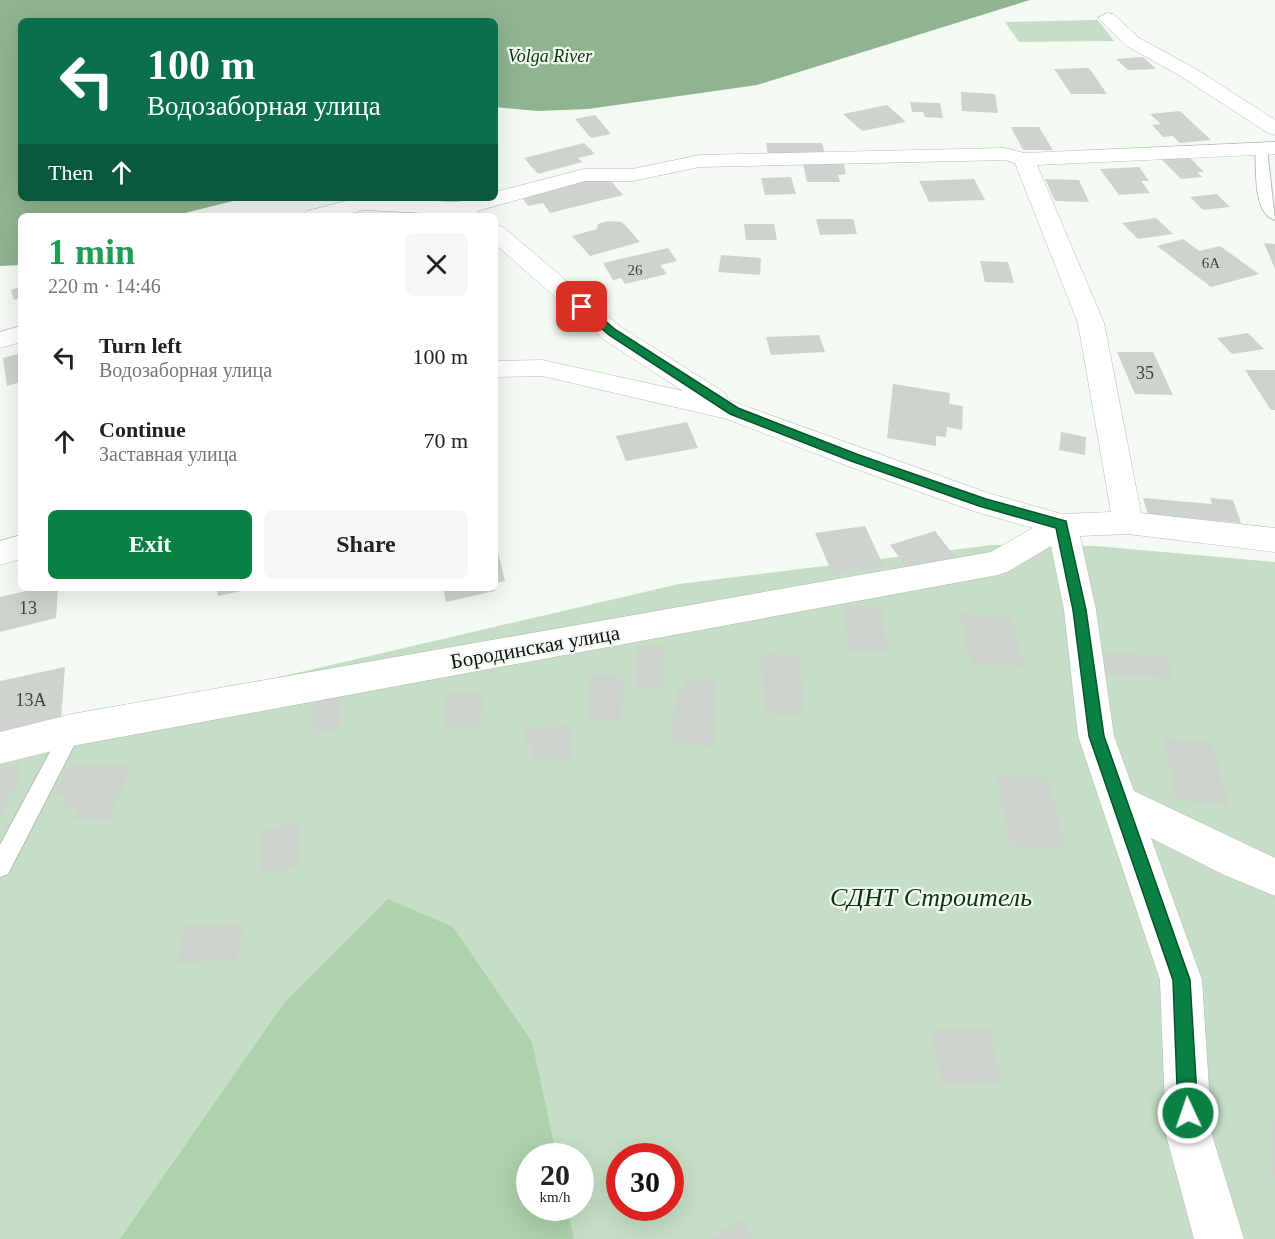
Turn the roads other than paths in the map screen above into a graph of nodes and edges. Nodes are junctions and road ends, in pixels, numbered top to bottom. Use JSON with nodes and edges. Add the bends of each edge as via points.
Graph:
{"nodes":[{"id":1,"x":1107,"y":18,"type":"dead end"},
{"id":2,"x":1275,"y":129,"type":"edge"},
{"id":3,"x":1268,"y":148,"type":"edge"},
{"id":4,"x":1024,"y":159,"type":"junction"},
{"id":5,"x":326,"y":213,"type":"edge"},
{"id":6,"x":464,"y":213,"type":"edge"},
{"id":7,"x":1275,"y":216,"type":"edge"},
{"id":8,"x":498,"y":235,"type":"edge"},
{"id":9,"x":18,"y":335,"type":"edge"},
{"id":10,"x":0,"y":340,"type":"edge"},
{"id":11,"x":498,"y":369,"type":"edge"},
{"id":12,"x":734,"y":411,"type":"junction"},
{"id":13,"x":1128,"y":523,"type":"junction"},
{"id":14,"x":1062,"y":525,"type":"junction"},
{"id":15,"x":1275,"y":540,"type":"edge"},
{"id":16,"x":18,"y":548,"type":"edge"},
{"id":17,"x":0,"y":553,"type":"edge"},
{"id":18,"x":72,"y":730,"type":"junction"},
{"id":19,"x":0,"y":748,"type":"edge"},
{"id":20,"x":1120,"y":803,"type":"junction"},
{"id":21,"x":0,"y":867,"type":"edge"},
{"id":22,"x":1275,"y":877,"type":"edge"},
{"id":23,"x":1219,"y":1239,"type":"edge"}],
"edges":[{"from":1,"to":2,"type":"street","via":[[1133,42]]},
{"from":3,"to":4,"type":"street"},
{"from":3,"to":7,"type":"lane","via":[[1266,204]]},
{"from":4,"to":6,"type":"street","via":[[1005,154],[700,161],[632,175],[584,175]]},
{"from":4,"to":13,"type":"street","via":[[1091,323]]},
{"from":5,"to":6,"type":"street","via":[[364,203]]},
{"from":8,"to":12,"type":"street","via":[[612,333]]},
{"from":9,"to":10,"type":"street"},
{"from":11,"to":12,"type":"street","via":[[542,368]]},
{"from":12,"to":14,"type":"street","via":[[984,503]]},
{"from":13,"to":14,"type":"street"},
{"from":13,"to":15,"type":"street"},
{"from":14,"to":18,"type":"street","name":"Бородинская улица","via":[[998,563]]},
{"from":14,"to":20,"type":"street","via":[[1080,610],[1096,736]]},
{"from":16,"to":17,"type":"street"},
{"from":18,"to":19,"type":"street","name":"Бородинская улица"},
{"from":18,"to":21,"type":"lane"},
{"from":20,"to":22,"type":"street"},
{"from":20,"to":23,"type":"street","via":[[1181,980],[1189,1135]]}]}
